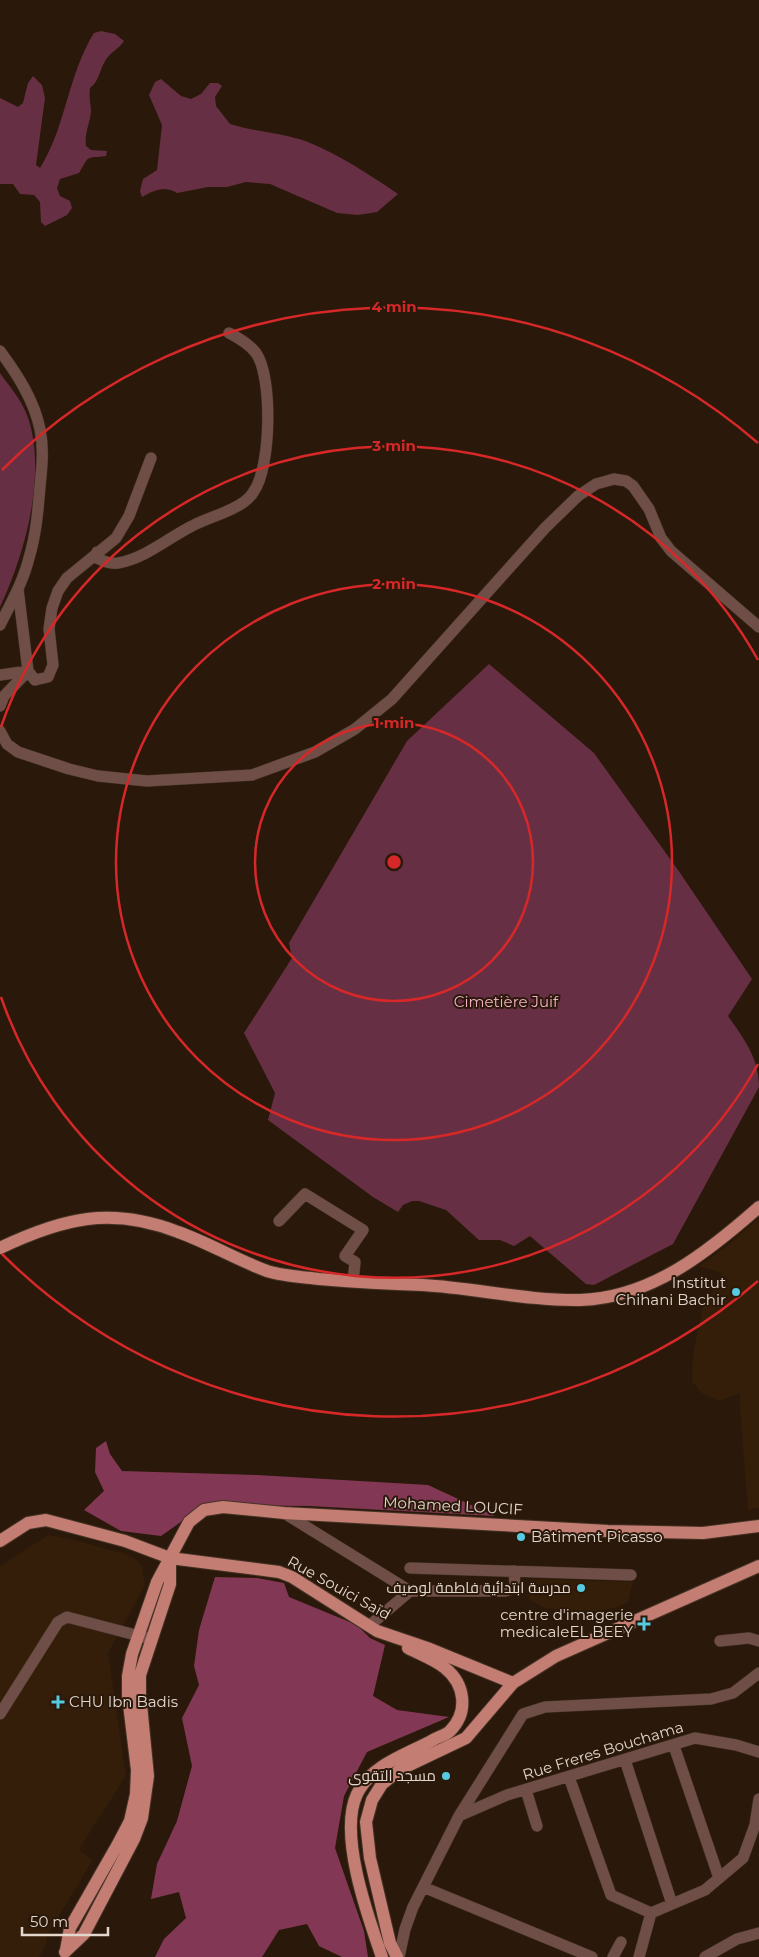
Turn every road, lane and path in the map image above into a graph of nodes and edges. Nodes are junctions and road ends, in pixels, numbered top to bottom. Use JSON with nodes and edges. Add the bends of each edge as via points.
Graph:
{"nodes":[{"id":1,"x":229,"y":333,"type":"dead end"},
{"id":2,"x":0,"y":351,"type":"edge"},
{"id":3,"x":151,"y":458,"type":"dead end"},
{"id":4,"x":97,"y":552,"type":"junction"},
{"id":5,"x":18,"y":588,"type":"junction"},
{"id":6,"x":0,"y":625,"type":"edge"},
{"id":7,"x":759,"y":627,"type":"edge"},
{"id":8,"x":28,"y":671,"type":"junction"},
{"id":9,"x":0,"y":675,"type":"edge"},
{"id":10,"x":0,"y":706,"type":"edge"},
{"id":11,"x":0,"y":730,"type":"edge"},
{"id":12,"x":759,"y":1207,"type":"edge"},
{"id":13,"x":279,"y":1221,"type":"dead end"},
{"id":14,"x":0,"y":1248,"type":"edge"},
{"id":15,"x":353,"y":1282,"type":"junction"},
{"id":16,"x":284,"y":1513,"type":"junction"},
{"id":17,"x":759,"y":1526,"type":"edge"},
{"id":18,"x":0,"y":1541,"type":"edge"},
{"id":19,"x":170,"y":1558,"type":"junction"},
{"id":20,"x":759,"y":1566,"type":"edge"},
{"id":21,"x":410,"y":1568,"type":"dead end"},
{"id":22,"x":514,"y":1571,"type":"junction"},
{"id":23,"x":631,"y":1575,"type":"dead end"},
{"id":24,"x":410,"y":1591,"type":"junction"},
{"id":25,"x":373,"y":1628,"type":"junction"},
{"id":26,"x":138,"y":1634,"type":"junction"},
{"id":27,"x":153,"y":1640,"type":"junction"},
{"id":28,"x":720,"y":1641,"type":"dead end"},
{"id":29,"x":759,"y":1641,"type":"edge"},
{"id":30,"x":759,"y":1673,"type":"edge"},
{"id":31,"x":513,"y":1684,"type":"junction"},
{"id":32,"x":0,"y":1714,"type":"edge"},
{"id":33,"x":674,"y":1746,"type":"junction"},
{"id":34,"x":759,"y":1752,"type":"edge"},
{"id":35,"x":625,"y":1760,"type":"junction"},
{"id":36,"x":568,"y":1777,"type":"junction"},
{"id":37,"x":526,"y":1790,"type":"junction"},
{"id":38,"x":759,"y":1799,"type":"edge"},
{"id":39,"x":459,"y":1816,"type":"junction"},
{"id":40,"x":537,"y":1826,"type":"dead end"},
{"id":41,"x":757,"y":1826,"type":"edge"},
{"id":42,"x":719,"y":1878,"type":"junction"},
{"id":43,"x":424,"y":1887,"type":"junction"},
{"id":44,"x":672,"y":1904,"type":"junction"},
{"id":45,"x":651,"y":1913,"type":"junction"},
{"id":46,"x":759,"y":1933,"type":"edge"},
{"id":47,"x":621,"y":1942,"type":"dead end"},
{"id":48,"x":63,"y":1954,"type":"edge"},
{"id":49,"x":382,"y":1957,"type":"edge"},
{"id":50,"x":398,"y":1957,"type":"edge"},
{"id":51,"x":592,"y":1957,"type":"edge"},
{"id":52,"x":613,"y":1957,"type":"edge"},
{"id":53,"x":639,"y":1957,"type":"edge"},
{"id":54,"x":705,"y":1957,"type":"edge"}],
"edges":[{"from":1,"to":4,"type":"street","via":[[253,350],[263,370],[268,421],[266,454],[256,489],[233,509],[193,525],[133,559],[105,562],[99,559]]},
{"from":2,"to":5,"type":"street","via":[[16,373],[32,405],[44,447],[36,531]]},
{"from":3,"to":4,"type":"street","via":[[129,516],[116,538]]},
{"from":4,"to":8,"type":"street","via":[[67,578],[58,591],[49,630],[53,665],[48,677],[35,680]]},
{"from":5,"to":6,"type":"street"},
{"from":5,"to":8,"type":"street"},
{"from":7,"to":11,"type":"street","via":[[671,551],[633,486],[626,481],[604,481],[578,496],[545,528],[392,699],[356,729],[314,752],[252,775],[147,781],[98,776],[38,759],[7,744]]},
{"from":8,"to":9,"type":"street"},
{"from":8,"to":10,"type":"street","via":[[4,696]]},
{"from":12,"to":15,"type":"main road","via":[[694,1260],[630,1291],[604,1297],[580,1300],[545,1298]]},
{"from":13,"to":15,"type":"street","via":[[305,1194],[363,1230],[346,1256],[355,1262]]},
{"from":14,"to":15,"type":"main road","via":[[35,1231],[59,1224],[109,1217],[133,1219],[179,1232],[268,1271]]},
{"from":16,"to":17,"type":"main road","name":"Mohamed LOUCIF","via":[[608,1530],[703,1532]]},
{"from":16,"to":19,"type":"main road","name":"Mohamed LOUCIF","via":[[224,1507],[204,1510],[189,1522]]},
{"from":16,"to":24,"type":"street"},
{"from":18,"to":19,"type":"main road","name":"Rue Souici Saïd","via":[[28,1523],[46,1520],[125,1541]]},
{"from":19,"to":25,"type":"main road","name":"Rue Souici Saïd","via":[[279,1572]]},
{"from":19,"to":26,"type":"main road","name":"Mohamed LOUCIF","via":[[157,1582]]},
{"from":19,"to":27,"type":"main road","via":[[170,1584]]},
{"from":20,"to":31,"type":"main road","via":[[556,1656]]},
{"from":21,"to":22,"type":"street"},
{"from":22,"to":23,"type":"street"},
{"from":22,"to":24,"type":"street","via":[[515,1585],[505,1591]]},
{"from":24,"to":25,"type":"street"},
{"from":25,"to":31,"type":"main road","name":"Rue Souici Saïd"},
{"from":25,"to":49,"type":"main road","via":[[444,1668],[458,1683],[464,1701],[461,1713],[449,1731],[391,1760],[372,1775],[357,1795],[350,1820],[350,1844]]},
{"from":26,"to":27,"type":"street"},
{"from":26,"to":32,"type":"street","via":[[67,1618],[58,1622]]},
{"from":26,"to":48,"type":"main road","name":"Mohamed LOUCIF","via":[[128,1686],[138,1783],[134,1806],[124,1834],[70,1928]]},
{"from":27,"to":48,"type":"main road","via":[[140,1675],[148,1776],[142,1818],[84,1934]]},
{"from":28,"to":29,"type":"street","via":[[749,1638]]},
{"from":30,"to":39,"type":"street","via":[[733,1693],[711,1699],[545,1707],[523,1714]]},
{"from":31,"to":50,"type":"main road","via":[[466,1738],[401,1769],[382,1784],[372,1800],[366,1822],[370,1858],[390,1944]]},
{"from":33,"to":34,"type":"street","name":"Rue Freres Bouchama","via":[[695,1738]]},
{"from":33,"to":35,"type":"street","name":"Rue Freres Bouchama"},
{"from":33,"to":42,"type":"street"},
{"from":35,"to":36,"type":"street","name":"Rue Freres Bouchama"},
{"from":35,"to":44,"type":"street"},
{"from":36,"to":37,"type":"street","name":"Rue Freres Bouchama"},
{"from":36,"to":45,"type":"street","via":[[611,1895]]},
{"from":37,"to":39,"type":"street","name":"Rue Freres Bouchama"},
{"from":37,"to":40,"type":"street"},
{"from":38,"to":41,"type":"street"},
{"from":39,"to":43,"type":"street"},
{"from":41,"to":42,"type":"street","via":[[743,1858]]},
{"from":42,"to":44,"type":"street","via":[[705,1890]]},
{"from":43,"to":50,"type":"street","via":[[404,1929]]},
{"from":43,"to":51,"type":"street"},
{"from":44,"to":45,"type":"street"},
{"from":45,"to":53,"type":"street"},
{"from":46,"to":54,"type":"street","via":[[737,1939]]},
{"from":47,"to":52,"type":"street"}]}
